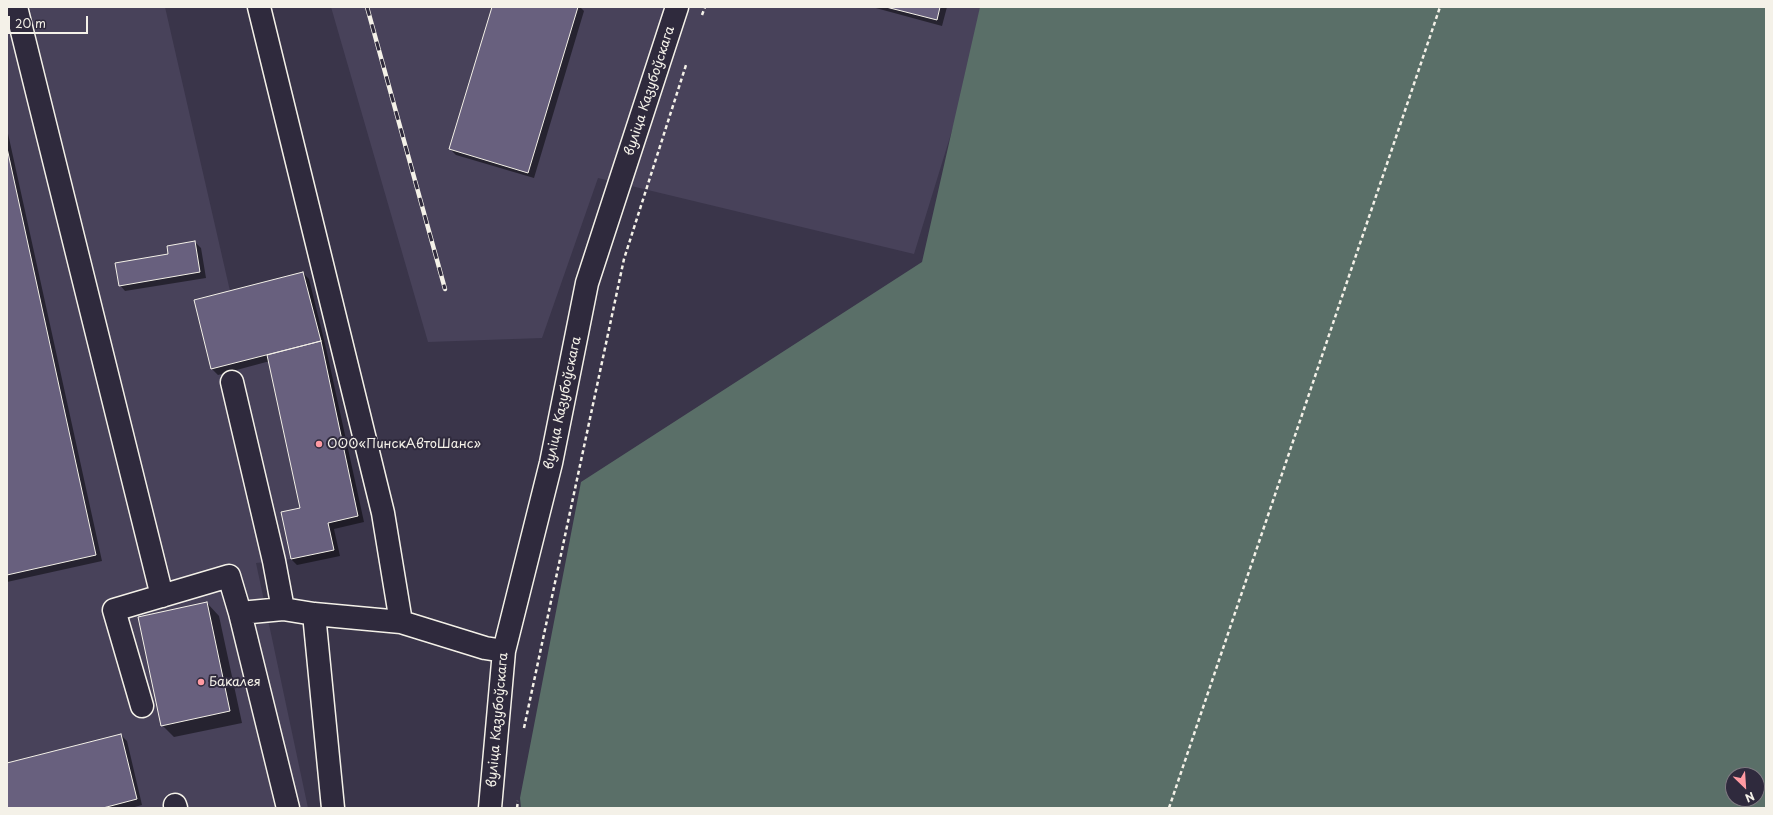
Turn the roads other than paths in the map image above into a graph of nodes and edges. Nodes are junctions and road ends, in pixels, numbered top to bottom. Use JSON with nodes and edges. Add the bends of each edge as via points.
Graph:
{"nodes":[{"id":1,"x":14,"y":7,"type":"edge"},
{"id":2,"x":260,"y":7,"type":"edge"},
{"id":3,"x":677,"y":7,"type":"edge"},
{"id":4,"x":232,"y":382,"type":"dead end"},
{"id":5,"x":162,"y":596,"type":"junction"},
{"id":6,"x":283,"y":608,"type":"junction"},
{"id":7,"x":240,"y":613,"type":"junction"},
{"id":8,"x":314,"y":614,"type":"junction"},
{"id":9,"x":401,"y":622,"type":"junction"},
{"id":10,"x":504,"y":651,"type":"junction"},
{"id":11,"x":142,"y":706,"type":"dead end"},
{"id":12,"x":288,"y":808,"type":"edge"},
{"id":13,"x":333,"y":808,"type":"edge"},
{"id":14,"x":490,"y":808,"type":"edge"}],
"edges":[{"from":1,"to":5,"type":"street","via":[[17,10]]},
{"from":2,"to":9,"type":"street","via":[[383,513]]},
{"from":3,"to":10,"type":"street","name":"вуліца Казубоўскага","via":[[587,283],[551,463]]},
{"from":4,"to":6,"type":"street"},
{"from":5,"to":7,"type":"street","via":[[229,576]]},
{"from":5,"to":11,"type":"street","via":[[114,610]]},
{"from":6,"to":7,"type":"street"},
{"from":6,"to":8,"type":"street"},
{"from":7,"to":12,"type":"street"},
{"from":8,"to":9,"type":"street"},
{"from":8,"to":13,"type":"street"},
{"from":9,"to":10,"type":"street","via":[[485,648]]},
{"from":10,"to":14,"type":"street","name":"вуліца Казубоўскага"}]}
